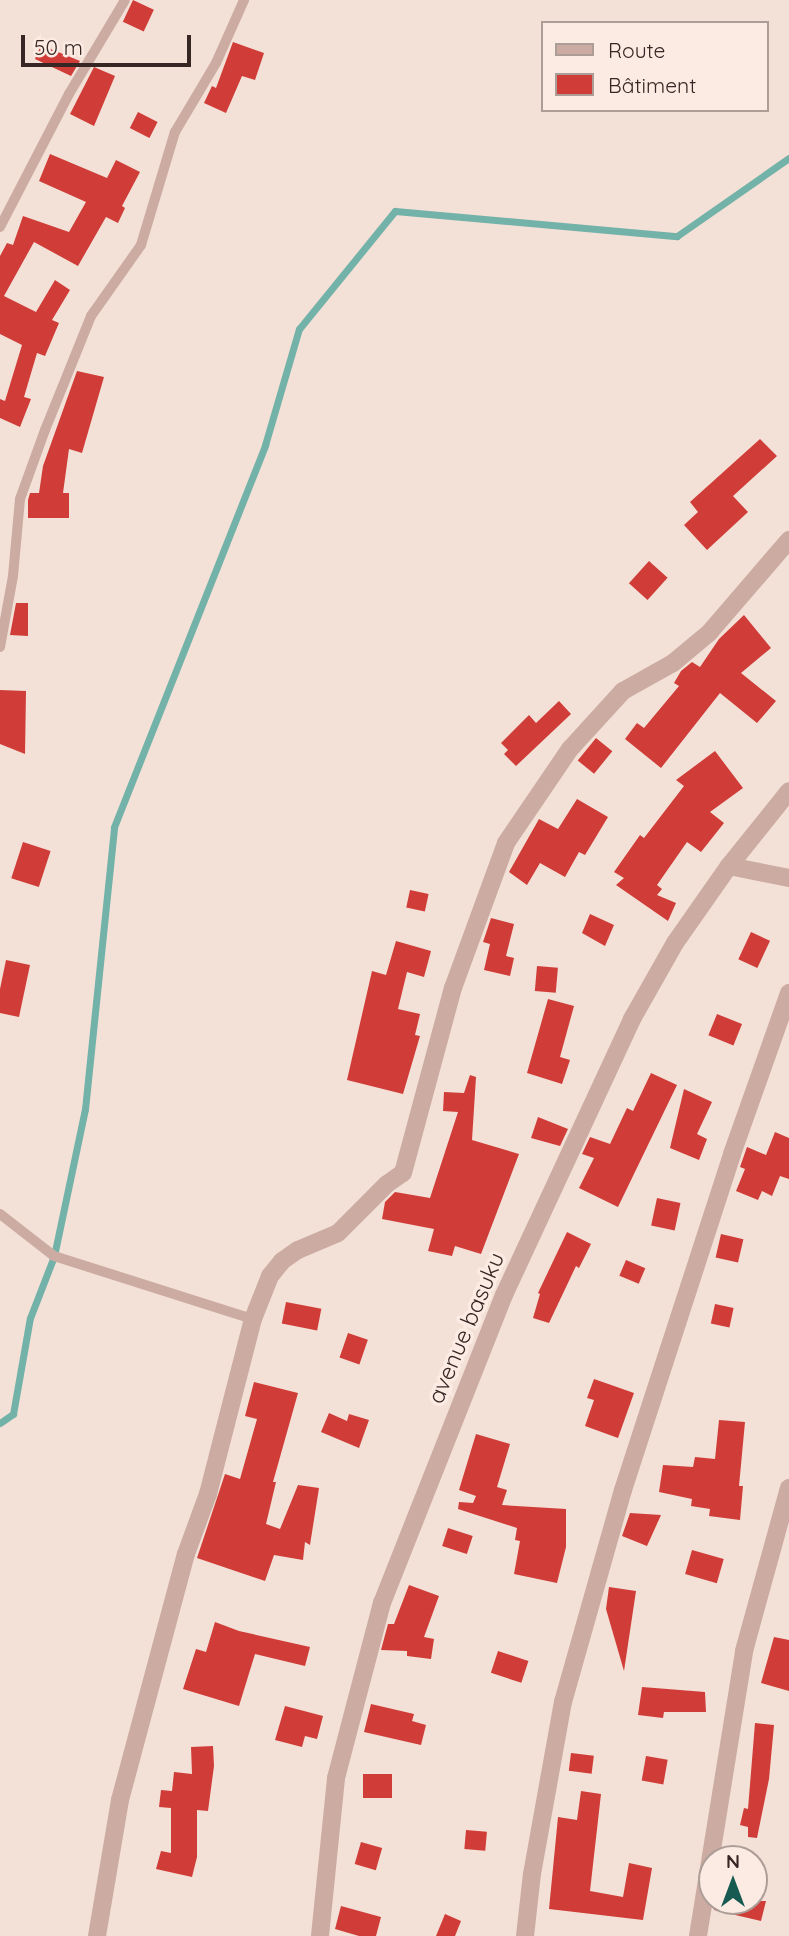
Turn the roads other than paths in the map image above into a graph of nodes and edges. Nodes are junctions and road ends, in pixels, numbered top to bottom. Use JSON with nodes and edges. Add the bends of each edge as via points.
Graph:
{"nodes":[{"id":1,"x":125,"y":0,"type":"edge"},
{"id":2,"x":244,"y":0,"type":"edge"},
{"id":3,"x":0,"y":227,"type":"edge"},
{"id":4,"x":789,"y":540,"type":"edge"},
{"id":5,"x":0,"y":647,"type":"edge"},
{"id":6,"x":789,"y":791,"type":"edge"},
{"id":7,"x":729,"y":866,"type":"junction"},
{"id":8,"x":789,"y":878,"type":"edge"},
{"id":9,"x":789,"y":993,"type":"edge"},
{"id":10,"x":0,"y":1214,"type":"edge"},
{"id":11,"x":253,"y":1319,"type":"junction"},
{"id":12,"x":789,"y":1488,"type":"edge"},
{"id":13,"x":97,"y":1936,"type":"edge"},
{"id":14,"x":320,"y":1936,"type":"edge"},
{"id":15,"x":525,"y":1936,"type":"edge"},
{"id":16,"x":698,"y":1936,"type":"edge"}],
"edges":[{"from":1,"to":3,"type":"lane","via":[[69,94]]},
{"from":2,"to":5,"type":"lane","via":[[216,63],[175,132],[141,245],[90,316],[45,430],[20,499]]},
{"from":4,"to":11,"type":"street","via":[[709,633],[673,663],[624,691],[570,749],[506,843],[453,988],[403,1173],[338,1233],[282,1261],[270,1276]]},
{"from":6,"to":7,"type":"street","name":"avenue basuku"},
{"from":7,"to":8,"type":"street"},
{"from":7,"to":14,"type":"street","name":"avenue basuku","via":[[674,943],[632,1019],[504,1295],[382,1603],[336,1778]]},
{"from":9,"to":15,"type":"street","via":[[623,1490],[567,1689]]},
{"from":10,"to":11,"type":"lane","via":[[54,1256]]},
{"from":11,"to":13,"type":"street","via":[[120,1800]]},
{"from":12,"to":16,"type":"street","via":[[744,1651]]}]}
